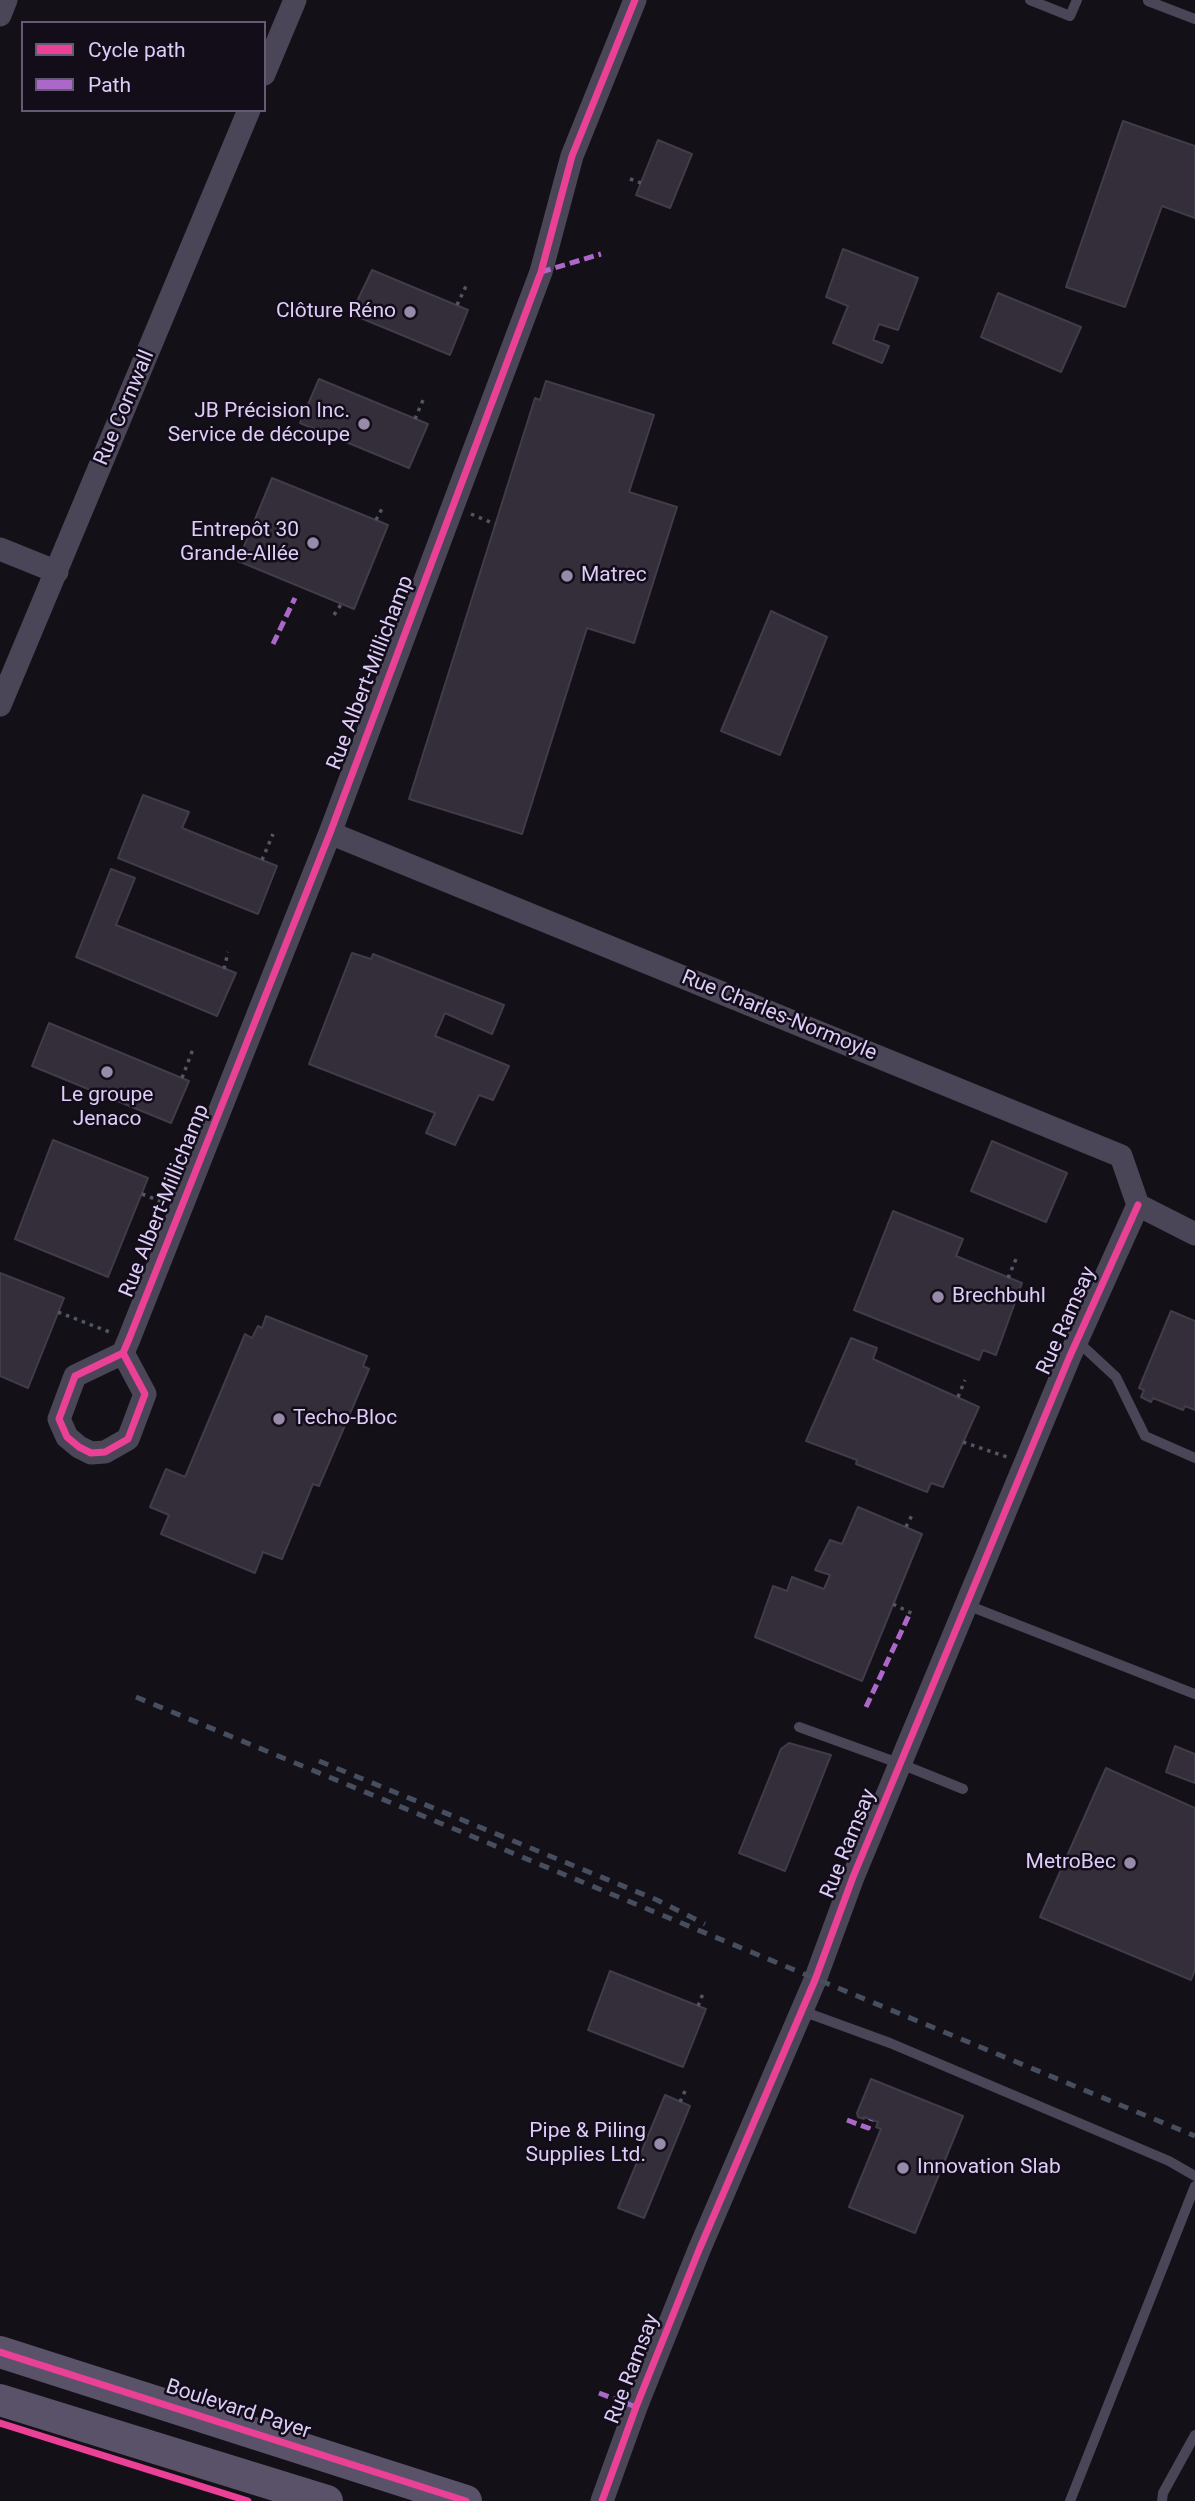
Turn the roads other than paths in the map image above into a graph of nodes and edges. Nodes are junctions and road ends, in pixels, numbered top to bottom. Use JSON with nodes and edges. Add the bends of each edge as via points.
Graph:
{"nodes":[{"id":1,"x":6,"y":0,"type":"edge"},
{"id":2,"x":295,"y":0,"type":"edge"},
{"id":3,"x":635,"y":0,"type":"edge"},
{"id":4,"x":1030,"y":0,"type":"edge"},
{"id":5,"x":1077,"y":0,"type":"edge"},
{"id":6,"x":1148,"y":1,"type":"edge"},
{"id":7,"x":0,"y":15,"type":"edge"},
{"id":8,"x":1195,"y":19,"type":"edge"},
{"id":9,"x":266,"y":69,"type":"edge"},
{"id":10,"x":248,"y":112,"type":"edge"},
{"id":11,"x":0,"y":549,"type":"edge"},
{"id":12,"x":57,"y":572,"type":"junction"},
{"id":13,"x":0,"y":705,"type":"edge"},
{"id":14,"x":330,"y":833,"type":"junction"},
{"id":15,"x":1138,"y":1205,"type":"junction"},
{"id":16,"x":1195,"y":1234,"type":"edge"},
{"id":17,"x":1076,"y":1340,"type":"junction"},
{"id":18,"x":126,"y":1346,"type":"road end"},
{"id":19,"x":1195,"y":1458,"type":"edge"},
{"id":20,"x":967,"y":1605,"type":"junction"},
{"id":21,"x":1195,"y":1694,"type":"edge"},
{"id":22,"x":799,"y":1727,"type":"dead end"},
{"id":23,"x":901,"y":1763,"type":"junction"},
{"id":24,"x":963,"y":1789,"type":"dead end"},
{"id":25,"x":802,"y":2011,"type":"junction"},
{"id":26,"x":1195,"y":2176,"type":"edge"},
{"id":27,"x":1195,"y":2186,"type":"edge"},
{"id":28,"x":0,"y":2352,"type":"edge"},
{"id":29,"x":0,"y":2400,"type":"edge"},
{"id":30,"x":1195,"y":2435,"type":"edge"},
{"id":31,"x":327,"y":2501,"type":"edge"},
{"id":32,"x":466,"y":2501,"type":"edge"},
{"id":33,"x":602,"y":2501,"type":"edge"},
{"id":34,"x":1070,"y":2501,"type":"edge"},
{"id":35,"x":1162,"y":2501,"type":"edge"}],
"edges":[{"from":1,"to":7,"type":"street"},
{"from":2,"to":9,"type":"street"},
{"from":3,"to":14,"type":"street","name":"Rue Albert-Millichamp","via":[[572,156],[541,272]]},
{"from":4,"to":5,"type":"lane","via":[[1070,16]]},
{"from":6,"to":8,"type":"lane"},
{"from":10,"to":12,"type":"street","name":"Rue Cornwall"},
{"from":11,"to":12,"type":"street"},
{"from":12,"to":13,"type":"street","name":"Rue Cornwall"},
{"from":14,"to":15,"type":"street","name":"Rue Charles-Normoyle","via":[[1121,1156]]},
{"from":14,"to":18,"type":"street","name":"Rue Albert-Millichamp"},
{"from":15,"to":16,"type":"street"},
{"from":15,"to":17,"type":"street","name":"Rue Ramsay"},
{"from":17,"to":19,"type":"lane","via":[[1116,1377],[1145,1436]]},
{"from":17,"to":20,"type":"street","name":"Rue Ramsay"},
{"from":20,"to":21,"type":"lane"},
{"from":20,"to":23,"type":"street","name":"Rue Ramsay"},
{"from":22,"to":23,"type":"lane"},
{"from":23,"to":24,"type":"lane"},
{"from":23,"to":25,"type":"street","name":"Rue Ramsay"},
{"from":25,"to":26,"type":"lane","via":[[890,2043]]},
{"from":25,"to":33,"type":"street","name":"Rue Ramsay","via":[[699,2250]]},
{"from":27,"to":34,"type":"lane"},
{"from":28,"to":32,"type":"street","name":"Boulevard Payer"},
{"from":29,"to":31,"type":"street"},
{"from":30,"to":35,"type":"lane"}]}
